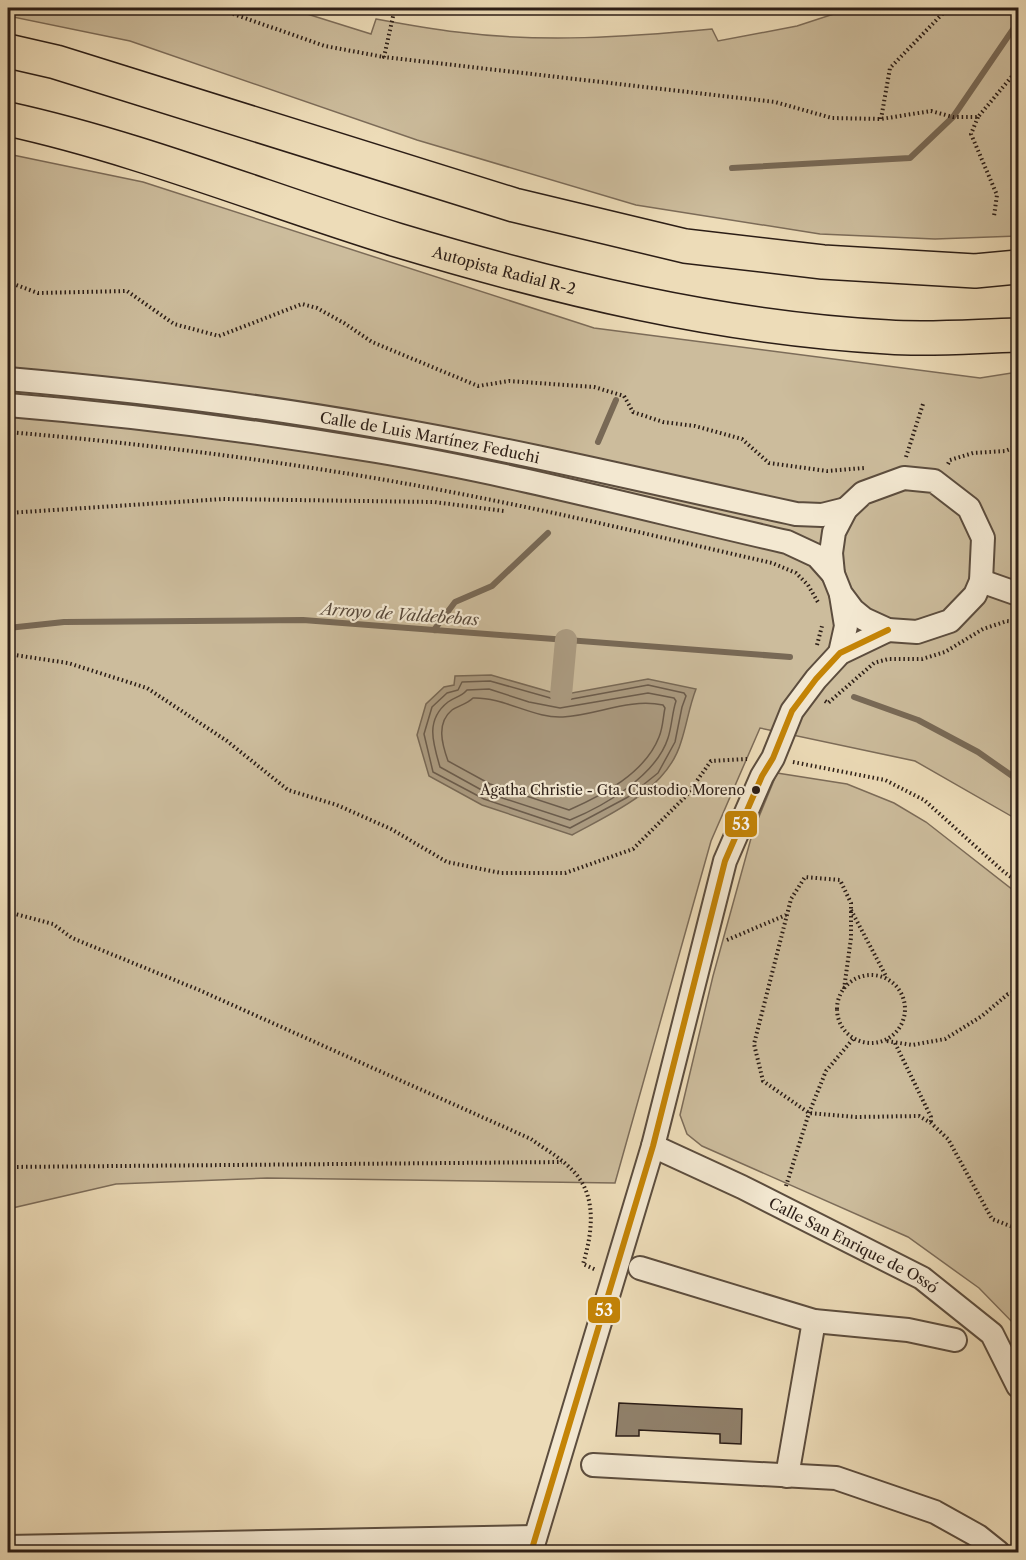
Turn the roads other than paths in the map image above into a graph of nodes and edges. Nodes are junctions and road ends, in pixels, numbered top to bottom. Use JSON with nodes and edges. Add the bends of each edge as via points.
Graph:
{"nodes":[{"id":1,"x":8,"y":51,"type":"edge"},
{"id":2,"x":8,"y":119,"type":"edge"},
{"id":3,"x":1018,"y":267,"type":"edge"},
{"id":4,"x":1018,"y":335,"type":"edge"},
{"id":5,"x":8,"y":379,"type":"edge"},
{"id":6,"x":8,"y":405,"type":"edge"},
{"id":7,"x":846,"y":509,"type":"junction"},
{"id":8,"x":981,"y":581,"type":"junction"},
{"id":9,"x":837,"y":584,"type":"junction"},
{"id":10,"x":1018,"y":594,"type":"edge"},
{"id":11,"x":888,"y":630,"type":"junction"},
{"id":12,"x":840,"y":653,"type":"junction"},
{"id":13,"x":653,"y":1146,"type":"junction"},
{"id":14,"x":640,"y":1268,"type":"dead end"},
{"id":15,"x":814,"y":1321,"type":"junction"},
{"id":16,"x":955,"y":1340,"type":"dead end"},
{"id":17,"x":1018,"y":1386,"type":"edge"},
{"id":18,"x":592,"y":1465,"type":"dead end"},
{"id":19,"x":787,"y":1476,"type":"junction"},
{"id":20,"x":533,"y":1545,"type":"edge"},
{"id":21,"x":8,"y":1547,"type":"edge"},
{"id":22,"x":998,"y":1552,"type":"edge"}],
"edges":[{"from":1,"to":3,"type":"highway","via":[[68,66],[514,205],[685,246],[823,262],[975,271]]},
{"from":2,"to":4,"type":"highway","name":"Autopista Radial R-2","via":[[186,170],[396,239],[550,283],[688,314],[890,338]]},
{"from":5,"to":7,"type":"street","name":"Calle de Luis Martínez Feduchi","via":[[237,405],[382,427],[796,514],[822,515]]},
{"from":6,"to":9,"type":"street","name":"Calle de Luis Martínez Feduchi","via":[[300,440],[512,479],[787,542],[817,556]]},
{"from":7,"to":8,"type":"street","via":[[863,493],[904,478],[934,481],[969,508],[979,528],[983,538]]},
{"from":7,"to":9,"type":"street","via":[[834,532],[831,553]]},
{"from":8,"to":10,"type":"street"},
{"from":8,"to":11,"type":"street","via":[[975,595],[950,621],[917,632]]},
{"from":9,"to":11,"type":"street","via":[[853,610]]},
{"from":9,"to":12,"type":"street","via":[[846,626]]},
{"from":11,"to":12,"type":"street"},
{"from":12,"to":13,"type":"street","via":[[792,711],[724,861]]},
{"from":13,"to":17,"type":"street","name":"Calle San Enrique de Ossó","via":[[922,1278],[992,1334]]},
{"from":13,"to":20,"type":"street"},
{"from":14,"to":15,"type":"street"},
{"from":15,"to":16,"type":"street","via":[[908,1330]]},
{"from":15,"to":19,"type":"street"},
{"from":18,"to":19,"type":"street"},
{"from":19,"to":22,"type":"street","via":[[836,1478],[935,1512]]},
{"from":20,"to":21,"type":"street"}]}
